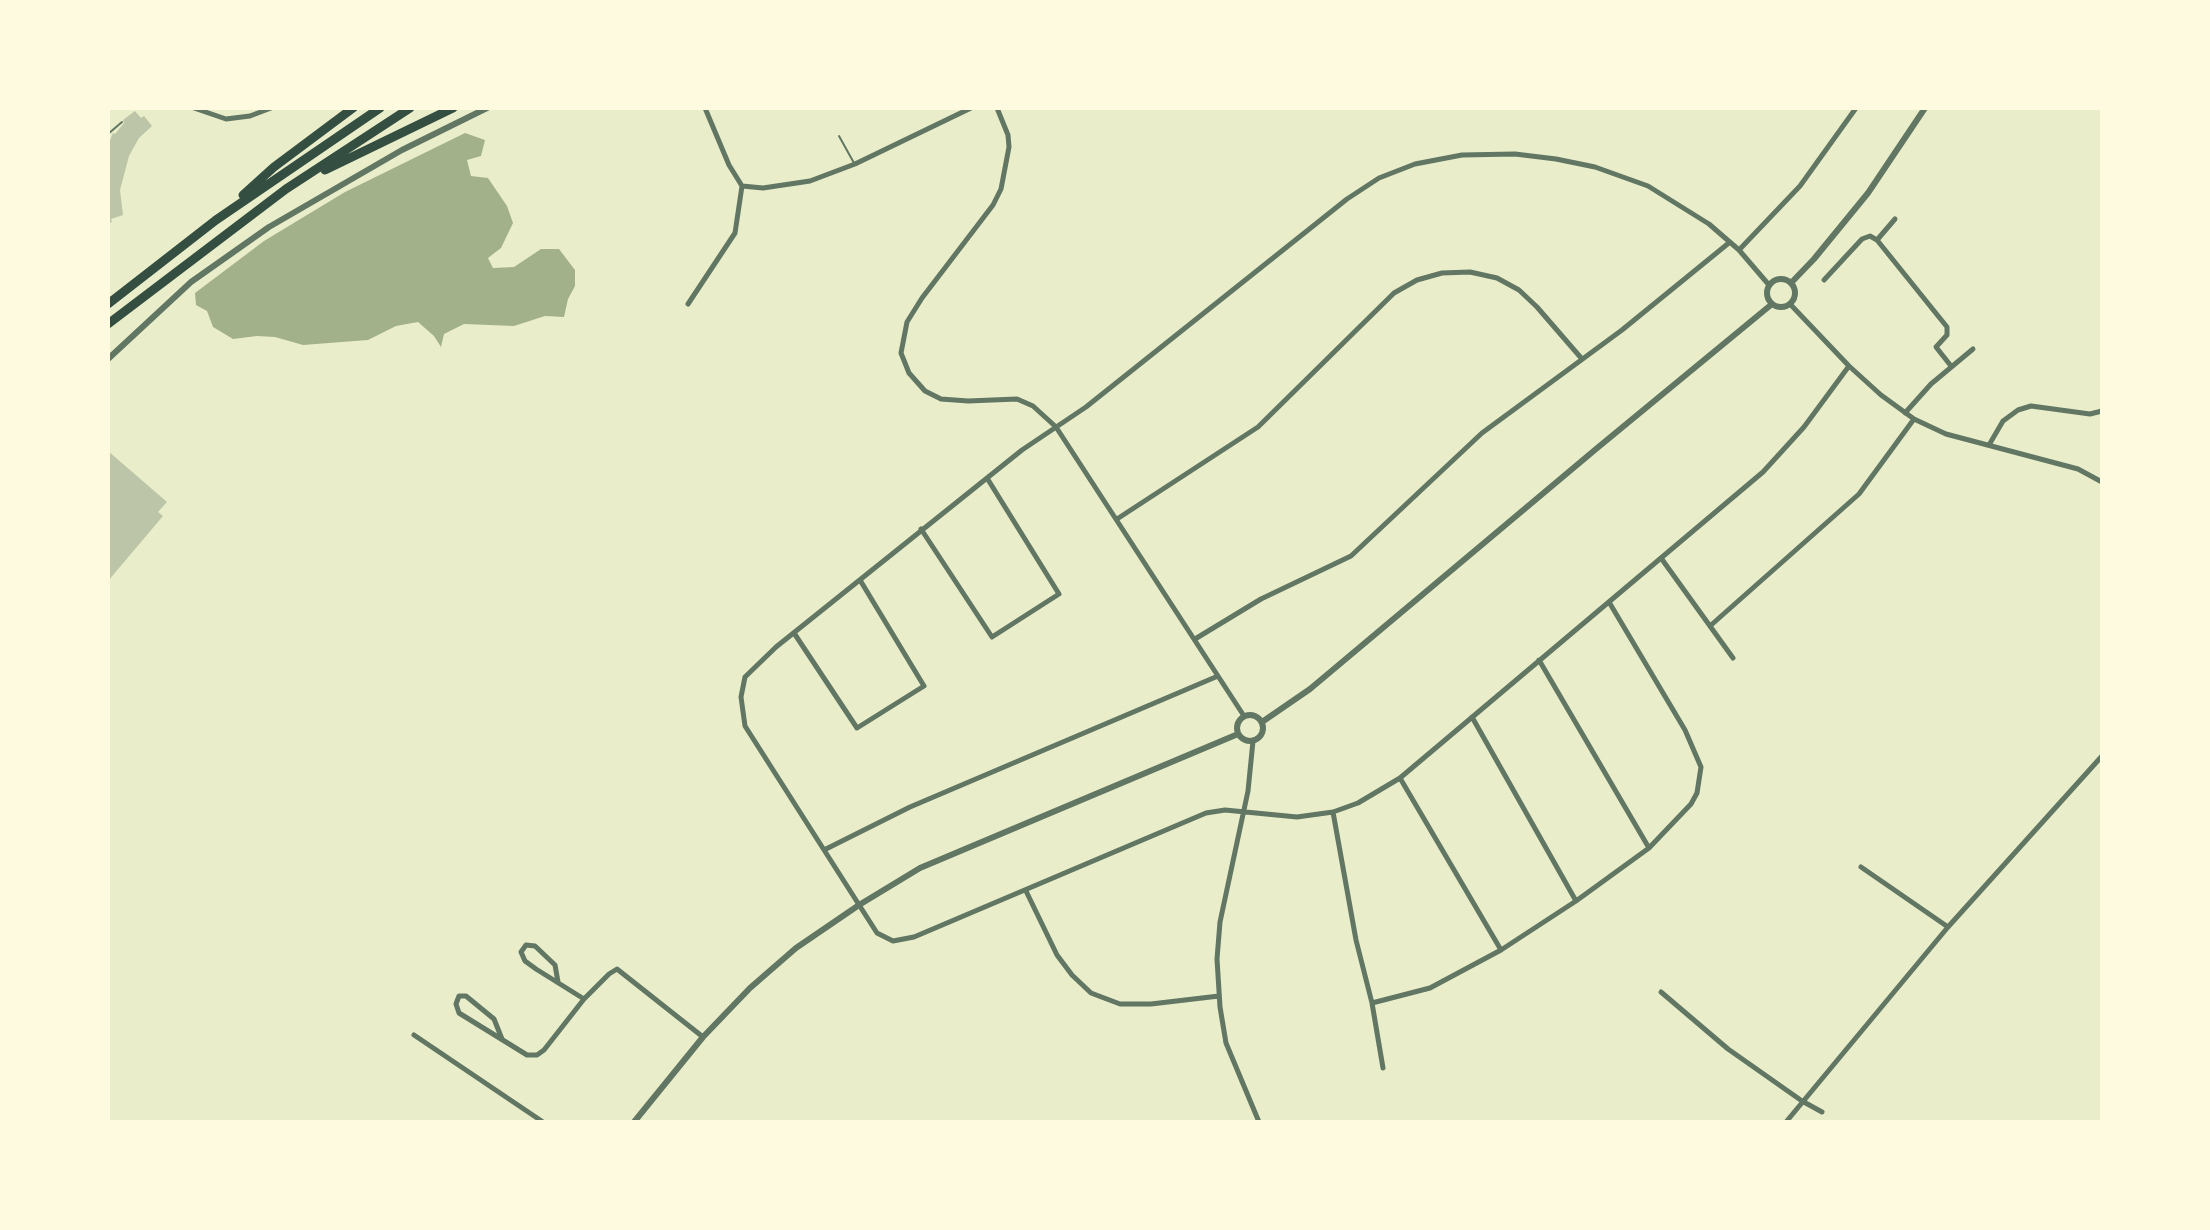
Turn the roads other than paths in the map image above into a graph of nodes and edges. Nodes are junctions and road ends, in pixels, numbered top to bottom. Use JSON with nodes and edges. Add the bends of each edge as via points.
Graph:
{"nodes":[{"id":1,"x":194,"y":108,"type":"edge"},
{"id":2,"x":271,"y":108,"type":"edge"},
{"id":3,"x":353,"y":108,"type":"edge"},
{"id":4,"x":380,"y":108,"type":"edge"},
{"id":5,"x":410,"y":108,"type":"edge"},
{"id":6,"x":453,"y":108,"type":"edge"},
{"id":7,"x":487,"y":108,"type":"edge"},
{"id":8,"x":705,"y":108,"type":"edge"},
{"id":9,"x":971,"y":108,"type":"edge"},
{"id":10,"x":997,"y":108,"type":"edge"},
{"id":11,"x":1856,"y":108,"type":"edge"},
{"id":12,"x":1925,"y":108,"type":"edge"},
{"id":13,"x":122,"y":122,"type":"dead end"},
{"id":14,"x":108,"y":134,"type":"edge"},
{"id":15,"x":839,"y":136,"type":"dead end"},
{"id":16,"x":855,"y":164,"type":"junction"},
{"id":17,"x":742,"y":186,"type":"junction"},
{"id":18,"x":286,"y":189,"type":"junction"},
{"id":19,"x":1895,"y":219,"type":"dead end"},
{"id":20,"x":216,"y":220,"type":"junction"},
{"id":21,"x":1877,"y":240,"type":"junction"},
{"id":22,"x":1730,"y":242,"type":"junction"},
{"id":23,"x":1739,"y":250,"type":"junction"},
{"id":24,"x":1824,"y":280,"type":"dead end"},
{"id":25,"x":1791,"y":283,"type":"junction"},
{"id":26,"x":1769,"y":285,"type":"junction"},
{"id":27,"x":108,"y":304,"type":"edge"},
{"id":28,"x":688,"y":304,"type":"dead end"},
{"id":29,"x":1772,"y":304,"type":"junction"},
{"id":30,"x":1790,"y":304,"type":"junction"},
{"id":31,"x":108,"y":324,"type":"edge"},
{"id":32,"x":1973,"y":349,"type":"dead end"},
{"id":33,"x":108,"y":359,"type":"edge"},
{"id":34,"x":1582,"y":359,"type":"junction"},
{"id":35,"x":1849,"y":366,"type":"junction"},
{"id":36,"x":1951,"y":366,"type":"junction"},
{"id":37,"x":2102,"y":411,"type":"edge"},
{"id":38,"x":1905,"y":413,"type":"junction"},
{"id":39,"x":1914,"y":419,"type":"junction"},
{"id":40,"x":1056,"y":427,"type":"junction"},
{"id":41,"x":1989,"y":445,"type":"junction"},
{"id":42,"x":987,"y":478,"type":"junction"},
{"id":43,"x":2102,"y":482,"type":"edge"},
{"id":44,"x":1117,"y":519,"type":"junction"},
{"id":45,"x":921,"y":529,"type":"junction"},
{"id":46,"x":1661,"y":558,"type":"junction"},
{"id":47,"x":860,"y":580,"type":"junction"},
{"id":48,"x":1609,"y":602,"type":"junction"},
{"id":49,"x":1710,"y":626,"type":"junction"},
{"id":50,"x":794,"y":633,"type":"junction"},
{"id":51,"x":1195,"y":639,"type":"junction"},
{"id":52,"x":1733,"y":658,"type":"dead end"},
{"id":53,"x":1539,"y":660,"type":"junction"},
{"id":54,"x":1218,"y":676,"type":"junction"},
{"id":55,"x":1244,"y":716,"type":"junction"},
{"id":56,"x":1472,"y":717,"type":"junction"},
{"id":57,"x":1262,"y":722,"type":"junction"},
{"id":58,"x":1238,"y":734,"type":"junction"},
{"id":59,"x":1253,"y":741,"type":"junction"},
{"id":60,"x":2102,"y":756,"type":"edge"},
{"id":61,"x":1400,"y":778,"type":"junction"},
{"id":62,"x":1243,"y":811,"type":"junction"},
{"id":63,"x":1333,"y":812,"type":"junction"},
{"id":64,"x":1649,"y":848,"type":"junction"},
{"id":65,"x":826,"y":849,"type":"junction"},
{"id":66,"x":1861,"y":867,"type":"dead end"},
{"id":67,"x":1026,"y":891,"type":"junction"},
{"id":68,"x":1576,"y":901,"type":"junction"},
{"id":69,"x":859,"y":905,"type":"junction"},
{"id":70,"x":1948,"y":927,"type":"junction"},
{"id":71,"x":1501,"y":950,"type":"junction"},
{"id":72,"x":558,"y":982,"type":"junction"},
{"id":73,"x":1661,"y":992,"type":"dead end"},
{"id":74,"x":1219,"y":996,"type":"junction"},
{"id":75,"x":584,"y":999,"type":"junction"},
{"id":76,"x":1372,"y":1003,"type":"junction"},
{"id":77,"x":414,"y":1035,"type":"dead end"},
{"id":78,"x":703,"y":1037,"type":"junction"},
{"id":79,"x":502,"y":1039,"type":"junction"},
{"id":80,"x":1383,"y":1068,"type":"dead end"},
{"id":81,"x":1802,"y":1101,"type":"junction"},
{"id":82,"x":1822,"y":1112,"type":"dead end"},
{"id":83,"x":543,"y":1122,"type":"edge"},
{"id":84,"x":634,"y":1122,"type":"edge"},
{"id":85,"x":1259,"y":1122,"type":"edge"},
{"id":86,"x":1786,"y":1122,"type":"edge"}],
"edges":[{"from":1,"to":2,"type":"street","via":[[226,119]]},
{"from":3,"to":20,"type":"highway","via":[[274,167]]},
{"from":4,"to":20,"type":"highway"},
{"from":5,"to":18,"type":"highway"},
{"from":6,"to":18,"type":"highway"},
{"from":7,"to":33,"type":"street","via":[[269,227],[191,282]]},
{"from":8,"to":17,"type":"street"},
{"from":9,"to":16,"type":"street"},
{"from":10,"to":40,"type":"street","via":[[1009,147],[1001,189],[907,322],[901,353],[909,373],[941,399],[1017,399]]},
{"from":11,"to":23,"type":"street","via":[[1800,186]]},
{"from":12,"to":25,"type":"street","via":[[1887,168]]},
{"from":13,"to":14,"type":"lane"},
{"from":15,"to":16,"type":"lane"},
{"from":16,"to":17,"type":"street","via":[[810,181]]},
{"from":17,"to":28,"type":"street","via":[[735,233]]},
{"from":18,"to":31,"type":"highway"},
{"from":19,"to":21,"type":"street"},
{"from":20,"to":27,"type":"highway"},
{"from":21,"to":24,"type":"street","via":[[1862,239]]},
{"from":21,"to":36,"type":"street","via":[[1947,327],[1936,347]]},
{"from":22,"to":23,"type":"street"},
{"from":22,"to":34,"type":"street"},
{"from":22,"to":40,"type":"street","via":[[1648,186],[1595,167],[1515,154],[1462,155],[1415,164],[1379,178],[1347,199]]},
{"from":23,"to":26,"type":"street"},
{"from":25,"to":26,"type":"street","via":[[1779,279]]},
{"from":25,"to":30,"type":"street","via":[[1795,294]]},
{"from":26,"to":29,"type":"street"},
{"from":29,"to":30,"type":"street"},
{"from":29,"to":57,"type":"street","via":[[1310,689]]},
{"from":30,"to":35,"type":"street"},
{"from":32,"to":36,"type":"street"},
{"from":34,"to":44,"type":"street","via":[[1537,307],[1497,278],[1470,272],[1417,280],[1394,293],[1258,427]]},
{"from":34,"to":51,"type":"street","via":[[1482,433],[1351,556],[1261,599]]},
{"from":35,"to":38,"type":"street"},
{"from":35,"to":46,"type":"street","via":[[1763,472]]},
{"from":36,"to":38,"type":"street"},
{"from":37,"to":41,"type":"street","via":[[2031,406],[2003,421]]},
{"from":38,"to":39,"type":"street"},
{"from":39,"to":41,"type":"street"},
{"from":39,"to":49,"type":"street","via":[[1859,494]]},
{"from":40,"to":42,"type":"street"},
{"from":40,"to":44,"type":"street"},
{"from":41,"to":43,"type":"street","via":[[2078,469]]},
{"from":42,"to":45,"type":"street"},
{"from":42,"to":45,"type":"street","via":[[1059,594],[992,637]]},
{"from":44,"to":51,"type":"street"},
{"from":45,"to":47,"type":"street"},
{"from":46,"to":48,"type":"street"},
{"from":46,"to":49,"type":"street"},
{"from":47,"to":50,"type":"street"},
{"from":47,"to":50,"type":"street","via":[[924,686],[857,728]]},
{"from":48,"to":53,"type":"street"},
{"from":48,"to":64,"type":"street","via":[[1685,730],[1701,767],[1691,804]]},
{"from":49,"to":52,"type":"street"},
{"from":50,"to":65,"type":"street","via":[[745,677],[741,707],[745,726]]},
{"from":51,"to":54,"type":"street"},
{"from":53,"to":56,"type":"street"},
{"from":53,"to":64,"type":"street"},
{"from":54,"to":55,"type":"street"},
{"from":54,"to":65,"type":"street","via":[[910,807]]},
{"from":55,"to":57,"type":"street"},
{"from":55,"to":58,"type":"street","via":[[1237,724]]},
{"from":56,"to":61,"type":"street"},
{"from":56,"to":68,"type":"street"},
{"from":57,"to":59,"type":"street","via":[[1262,734]]},
{"from":58,"to":59,"type":"street"},
{"from":58,"to":69,"type":"street","via":[[942,858]]},
{"from":59,"to":62,"type":"street"},
{"from":60,"to":70,"type":"street"},
{"from":61,"to":63,"type":"street"},
{"from":61,"to":71,"type":"street"},
{"from":62,"to":63,"type":"street","via":[[1297,817]]},
{"from":62,"to":67,"type":"street","via":[[1206,813]]},
{"from":62,"to":74,"type":"street","via":[[1220,922]]},
{"from":63,"to":76,"type":"street"},
{"from":64,"to":68,"type":"street"},
{"from":65,"to":69,"type":"street"},
{"from":66,"to":70,"type":"street"},
{"from":67,"to":69,"type":"street","via":[[902,941],[877,933]]},
{"from":67,"to":74,"type":"street","via":[[1057,955],[1091,993],[1120,1004]]},
{"from":68,"to":71,"type":"street"},
{"from":69,"to":78,"type":"street","via":[[781,960]]},
{"from":70,"to":81,"type":"street"},
{"from":71,"to":76,"type":"street","via":[[1430,988]]},
{"from":72,"to":72,"type":"street","via":[[525,961],[521,952],[526,945],[535,946],[555,965]]},
{"from":72,"to":75,"type":"street"},
{"from":73,"to":81,"type":"street","via":[[1728,1049]]},
{"from":74,"to":85,"type":"street","via":[[1226,1043]]},
{"from":75,"to":78,"type":"street","via":[[617,969]]},
{"from":75,"to":79,"type":"street","via":[[537,1055],[527,1055]]},
{"from":76,"to":80,"type":"street"},
{"from":77,"to":83,"type":"street"},
{"from":78,"to":84,"type":"street"},
{"from":79,"to":79,"type":"street","via":[[459,1013],[459,996],[494,1019]]},
{"from":81,"to":82,"type":"street"},
{"from":81,"to":86,"type":"street"}]}
